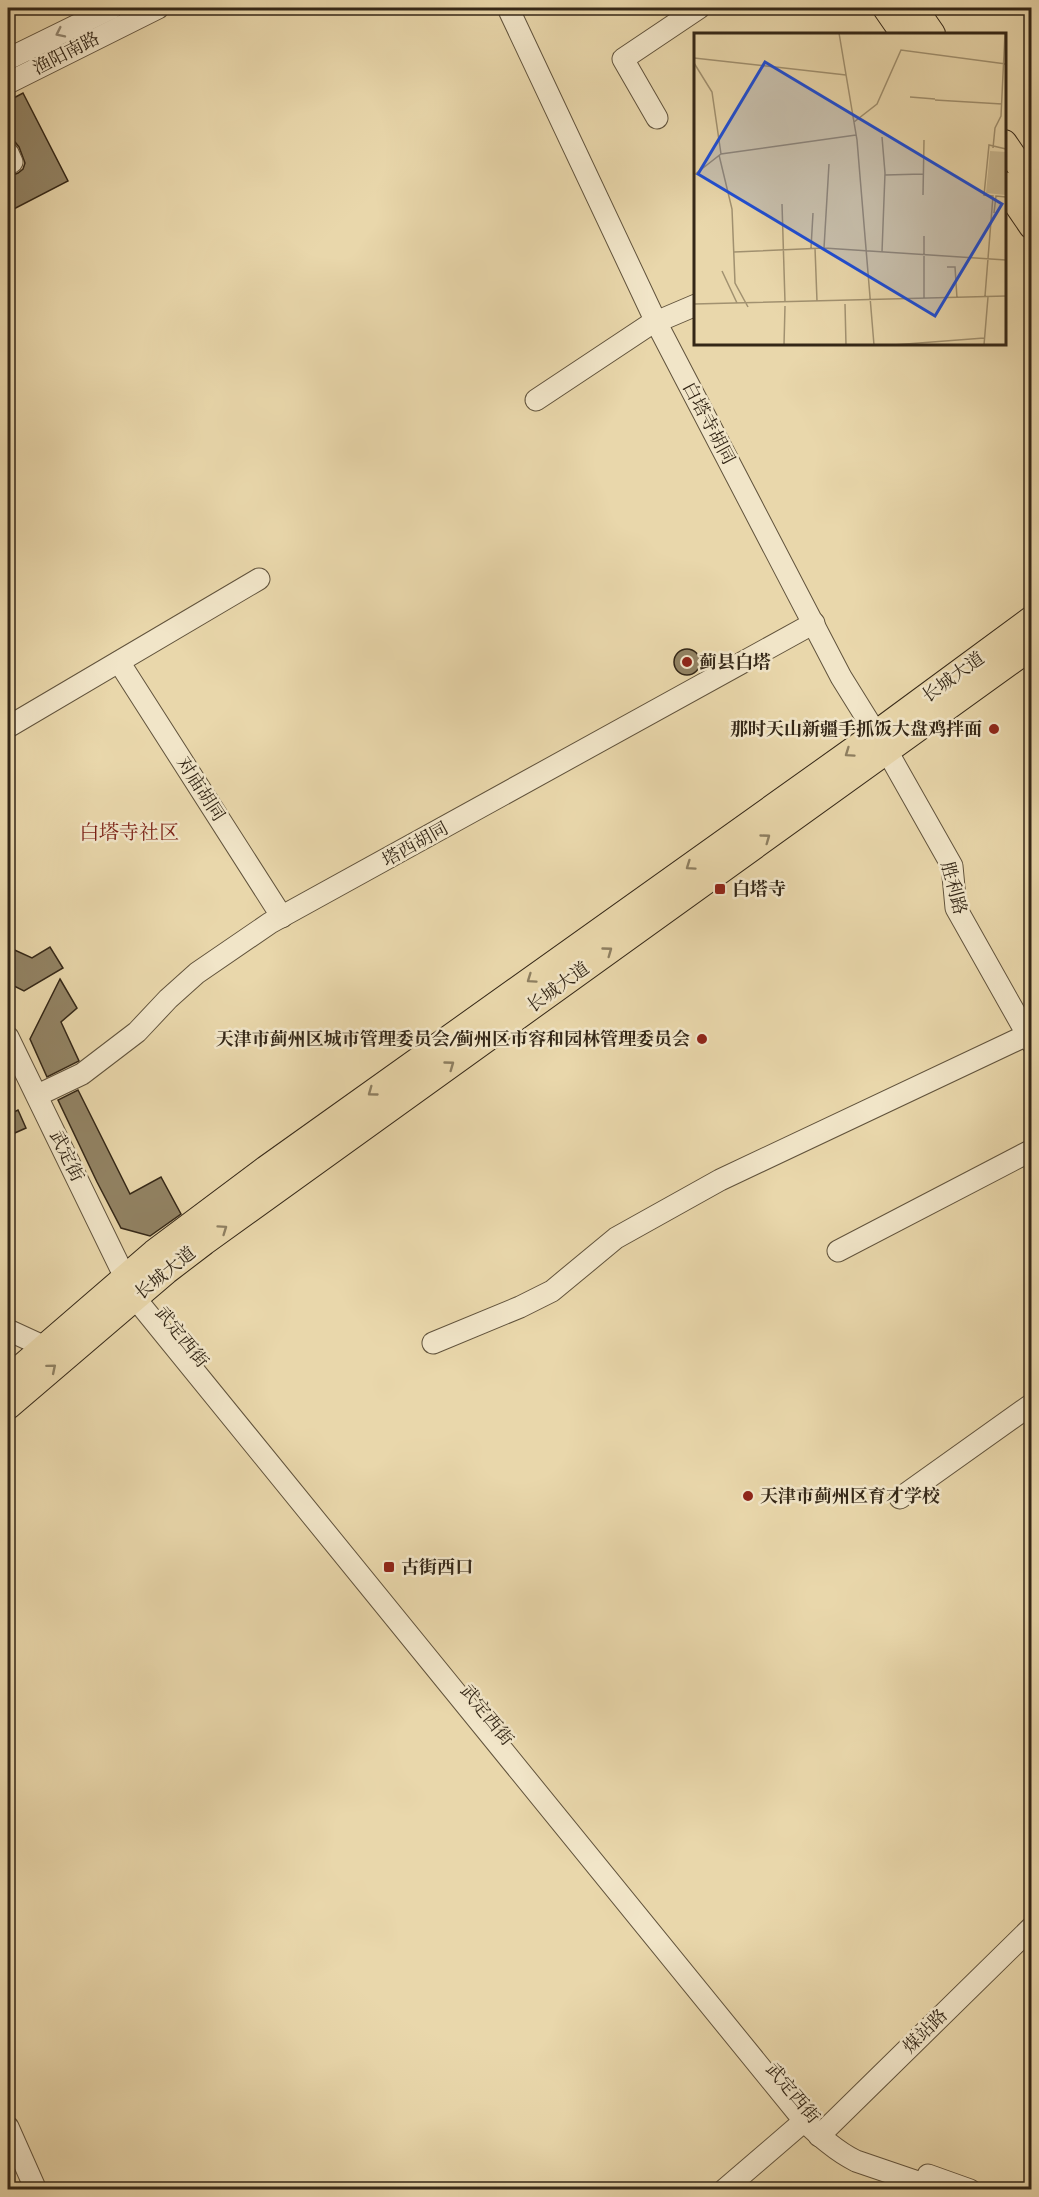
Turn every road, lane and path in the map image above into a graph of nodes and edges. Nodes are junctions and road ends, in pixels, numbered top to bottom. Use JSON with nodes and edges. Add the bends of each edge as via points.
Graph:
{"nodes":[{"id":1,"x":112,"y":8,"type":"edge"},
{"id":2,"x":158,"y":8,"type":"edge"},
{"id":3,"x":508,"y":8,"type":"edge"},
{"id":4,"x":699,"y":8,"type":"edge"},
{"id":5,"x":886,"y":8,"type":"edge"},
{"id":6,"x":914,"y":8,"type":"edge"},
{"id":7,"x":903,"y":33,"type":"edge"},
{"id":8,"x":931,"y":33,"type":"edge"},
{"id":9,"x":8,"y":59,"type":"edge"},
{"id":10,"x":8,"y":83,"type":"edge"},
{"id":11,"x":657,"y":118,"type":"dead end"},
{"id":12,"x":1006,"y":145,"type":"edge"},
{"id":13,"x":8,"y":153,"type":"edge"},
{"id":14,"x":8,"y":164,"type":"edge"},
{"id":15,"x":1032,"y":184,"type":"edge"},
{"id":16,"x":1006,"y":187,"type":"edge"},
{"id":17,"x":1032,"y":226,"type":"edge"},
{"id":18,"x":694,"y":306,"type":"edge"},
{"id":19,"x":656,"y":322,"type":"junction"},
{"id":20,"x":536,"y":399,"type":"dead end"},
{"id":21,"x":259,"y":579,"type":"dead end"},
{"id":22,"x":1032,"y":619,"type":"edge"},
{"id":23,"x":814,"y":623,"type":"junction"},
{"id":24,"x":1032,"y":646,"type":"edge"},
{"id":25,"x":119,"y":662,"type":"junction"},
{"id":26,"x":8,"y":727,"type":"edge"},
{"id":27,"x":881,"y":743,"type":"junction"},
{"id":28,"x":282,"y":917,"type":"junction"},
{"id":29,"x":8,"y":1036,"type":"edge"},
{"id":30,"x":1029,"y":1039,"type":"edge"},
{"id":31,"x":38,"y":1095,"type":"junction"},
{"id":32,"x":1032,"y":1150,"type":"edge"},
{"id":33,"x":838,"y":1251,"type":"dead end"},
{"id":34,"x":135,"y":1288,"type":"junction"},
{"id":35,"x":8,"y":1330,"type":"edge"},
{"id":36,"x":433,"y":1343,"type":"dead end"},
{"id":37,"x":45,"y":1347,"type":"junction"},
{"id":38,"x":8,"y":1379,"type":"edge"},
{"id":39,"x":1032,"y":1404,"type":"edge"},
{"id":40,"x":8,"y":1406,"type":"edge"},
{"id":41,"x":900,"y":1498,"type":"dead end"},
{"id":42,"x":1032,"y":1927,"type":"edge"},
{"id":43,"x":815,"y":2126,"type":"junction"},
{"id":44,"x":8,"y":2127,"type":"edge"},
{"id":45,"x":36,"y":2190,"type":"edge"},
{"id":46,"x":724,"y":2190,"type":"edge"},
{"id":47,"x":941,"y":2190,"type":"edge"},
{"id":48,"x":970,"y":2190,"type":"edge"}],
"edges":[{"from":1,"to":9,"type":"street","name":"渔阳南路","one_way":true},
{"from":2,"to":10,"type":"street","name":"渔阳南路"},
{"from":3,"to":19,"type":"street","name":"白塔寺胡同"},
{"from":4,"to":11,"type":"street","via":[[623,59]]},
{"from":5,"to":7,"type":"main road"},
{"from":6,"to":8,"type":"main road"},
{"from":12,"to":15,"type":"main road"},
{"from":13,"to":14,"type":"street","via":[[12,162]]},
{"from":16,"to":17,"type":"main road"},
{"from":18,"to":19,"type":"street"},
{"from":19,"to":20,"type":"street"},
{"from":19,"to":23,"type":"street","name":"白塔寺胡同"},
{"from":21,"to":25,"type":"street"},
{"from":22,"to":27,"type":"main road","name":"长城大道"},
{"from":23,"to":27,"type":"street","name":"白塔寺胡同"},
{"from":23,"to":28,"type":"street","name":"塔西胡同"},
{"from":24,"to":27,"type":"main road","name":"长城大道"},
{"from":25,"to":26,"type":"street"},
{"from":25,"to":28,"type":"street","name":"对庙胡同"},
{"from":27,"to":30,"type":"street","name":"胜利路","via":[[952,867],[956,908]]},
{"from":27,"to":34,"type":"main road","name":"长城大道","via":[[275,1162],[153,1252]]},
{"from":28,"to":31,"type":"street","name":"塔西胡同","via":[[197,973],[137,1032],[82,1074]]},
{"from":29,"to":31,"type":"street","name":"武定街"},
{"from":30,"to":36,"type":"street","via":[[720,1180],[616,1238],[552,1291]]},
{"from":31,"to":34,"type":"street","name":"武定街"},
{"from":32,"to":33,"type":"street"},
{"from":34,"to":37,"type":"main road","name":"长城大道"},
{"from":40,"to":34,"type":"main road","name":"长城大道","one_way":true},
{"from":34,"to":43,"type":"street","name":"武定西街"},
{"from":35,"to":37,"type":"street"},
{"from":37,"to":38,"type":"main road","name":"长城大道"},
{"from":39,"to":41,"type":"street"},
{"from":42,"to":43,"type":"street","name":"煤站路"},
{"from":43,"to":46,"type":"street","name":"煤站路"},
{"from":43,"to":47,"type":"street","name":"武定西街","via":[[843,2154],[856,2161]]},
{"from":43,"to":48,"type":"street","name":"武定西街","via":[[860,2152]]},
{"from":44,"to":45,"type":"street"}]}
